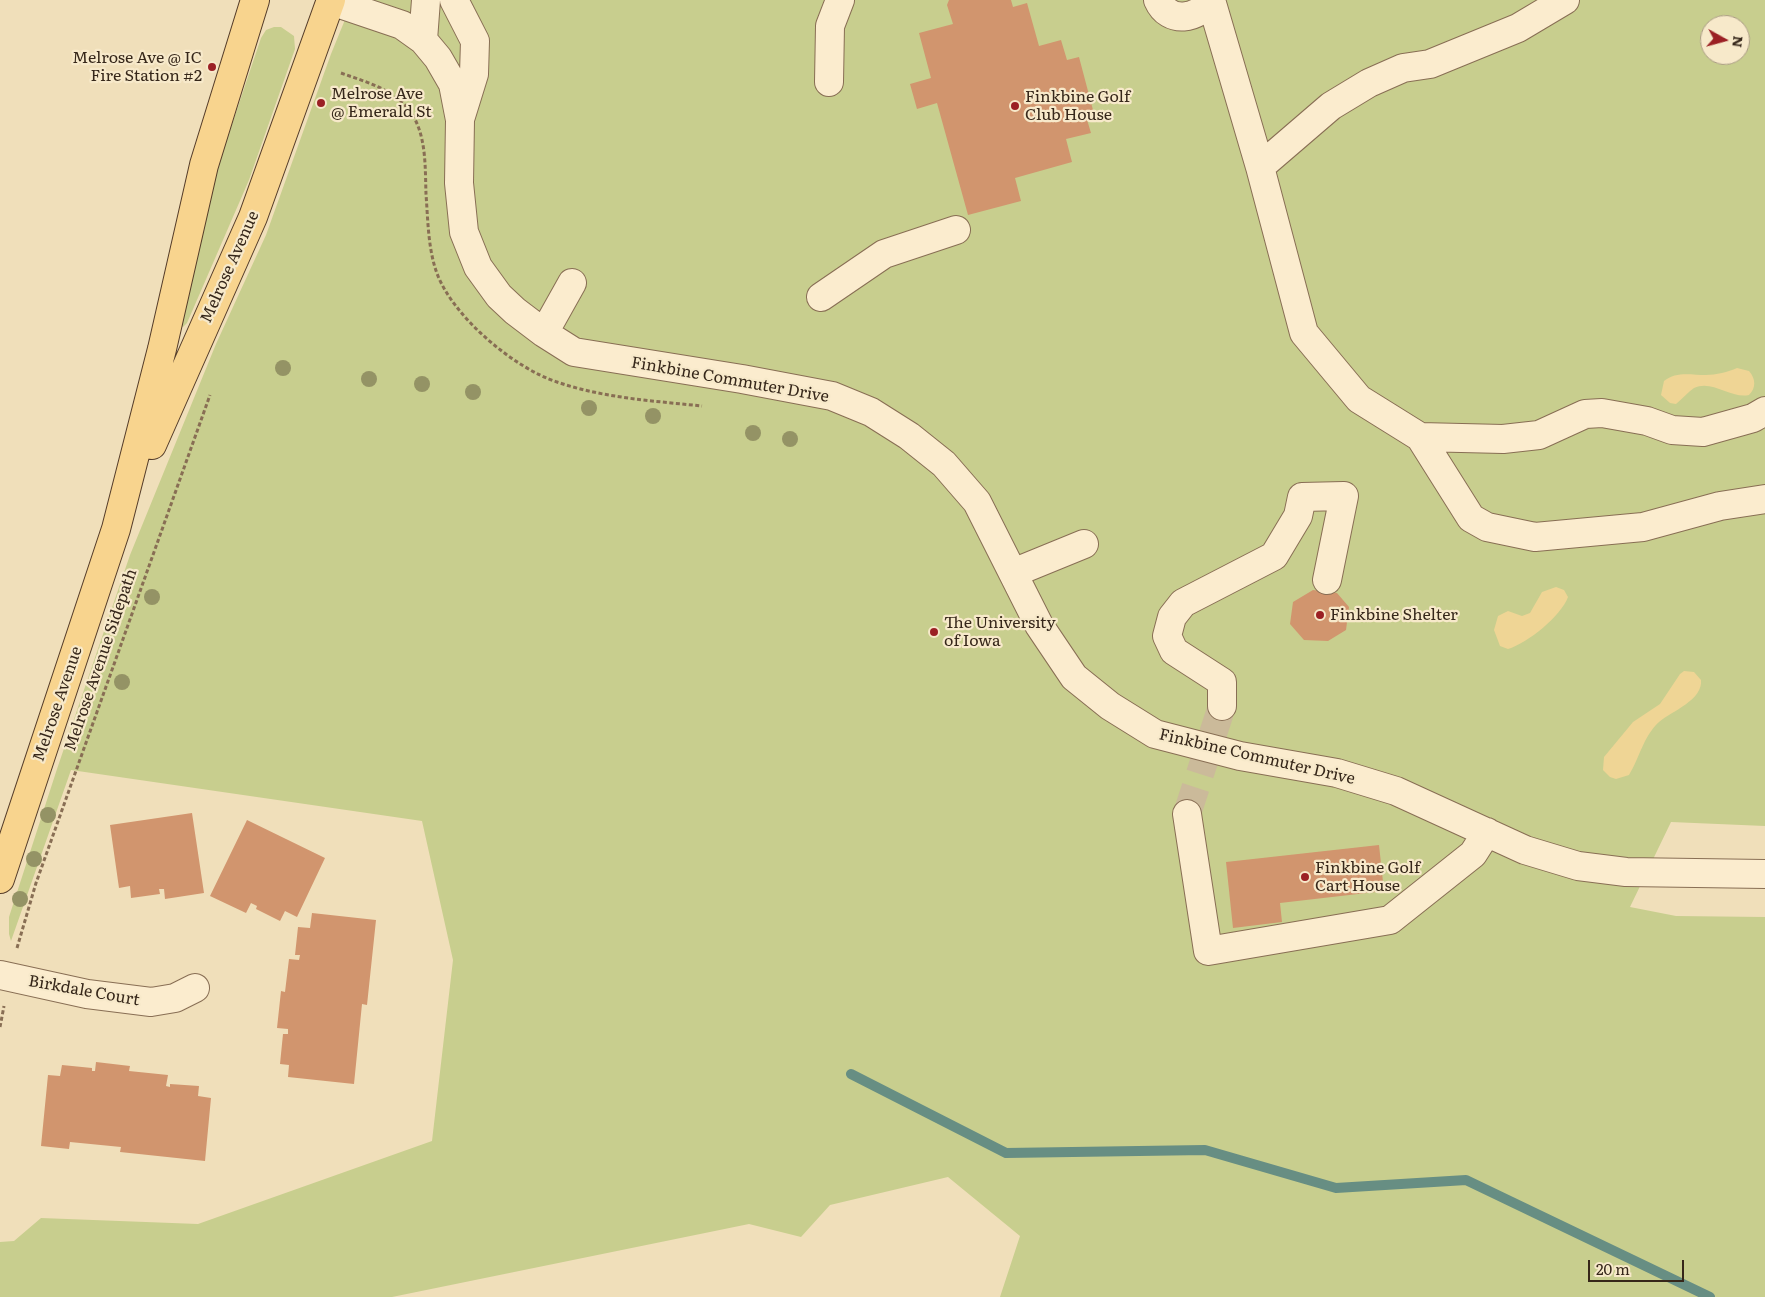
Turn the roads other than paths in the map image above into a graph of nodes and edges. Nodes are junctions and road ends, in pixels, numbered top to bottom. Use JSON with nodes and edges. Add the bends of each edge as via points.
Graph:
{"nodes":[{"id":1,"x":255,"y":0,"type":"edge"},
{"id":2,"x":426,"y":0,"type":"edge"},
{"id":3,"x":454,"y":0,"type":"edge"},
{"id":4,"x":840,"y":0,"type":"edge"},
{"id":5,"x":1158,"y":0,"type":"edge"},
{"id":6,"x":1211,"y":0,"type":"edge"},
{"id":7,"x":1565,"y":0,"type":"edge"},
{"id":8,"x":331,"y":1,"type":"edge"},
{"id":9,"x":423,"y":40,"type":"junction"},
{"id":10,"x":829,"y":82,"type":"dead end"},
{"id":11,"x":460,"y":120,"type":"junction"},
{"id":12,"x":1260,"y":167,"type":"junction"},
{"id":13,"x":956,"y":230,"type":"dead end"},
{"id":14,"x":572,"y":283,"type":"dead end"},
{"id":15,"x":821,"y":297,"type":"dead end"},
{"id":16,"x":544,"y":334,"type":"junction"},
{"id":17,"x":1765,"y":411,"type":"edge"},
{"id":18,"x":1420,"y":436,"type":"junction"},
{"id":19,"x":1765,"y":499,"type":"edge"},
{"id":20,"x":116,"y":529,"type":"junction"},
{"id":21,"x":1084,"y":544,"type":"dead end"},
{"id":22,"x":1013,"y":573,"type":"junction"},
{"id":23,"x":1327,"y":580,"type":"dead end"},
{"id":24,"x":1222,"y":706,"type":"tunnel mouth"},
{"id":25,"x":1187,"y":814,"type":"tunnel mouth"},
{"id":26,"x":1487,"y":832,"type":"junction"},
{"id":27,"x":1765,"y":874,"type":"edge"},
{"id":28,"x":0,"y":879,"type":"edge"},
{"id":29,"x":0,"y":975,"type":"edge"},
{"id":30,"x":195,"y":988,"type":"dead end"}],
"edges":[{"from":1,"to":20,"type":"main road","name":"Melrose Avenue","via":[[204,165]]},
{"from":2,"to":9,"type":"street"},
{"from":3,"to":11,"type":"street","name":"Finkbine Commuter Drive","via":[[475,41],[474,74]]},
{"from":4,"to":10,"type":"street","via":[[830,26]]},
{"from":5,"to":6,"type":"street","via":[[1167,11],[1187,17],[1197,14]]},
{"from":6,"to":12,"type":"street"},
{"from":7,"to":12,"type":"street","via":[[1518,28],[1430,64],[1403,68],[1369,83],[1331,106]]},
{"from":8,"to":9,"type":"street","name":"Finkbine Commuter Drive","via":[[402,26]]},
{"from":8,"to":20,"type":"main road","name":"Melrose Avenue","via":[[253,216]]},
{"from":9,"to":11,"type":"street","name":"Finkbine Commuter Drive","via":[[453,84]]},
{"from":11,"to":16,"type":"street","name":"Finkbine Commuter Drive","via":[[459,183],[464,232],[478,267],[500,296]]},
{"from":12,"to":18,"type":"street","via":[[1304,333],[1359,399]]},
{"from":13,"to":15,"type":"street","via":[[884,254]]},
{"from":14,"to":16,"type":"street"},
{"from":16,"to":22,"type":"street","name":"Finkbine Commuter Drive","via":[[574,352],[832,396],[871,412],[944,464],[977,502]]},
{"from":17,"to":18,"type":"street","via":[[1753,418],[1703,432],[1672,430],[1647,421],[1602,413],[1585,414],[1539,435],[1503,439]]},
{"from":18,"to":19,"type":"street","via":[[1471,518],[1487,527],[1535,537],[1644,527],[1720,506]]},
{"from":20,"to":28,"type":"main road","name":"Melrose Avenue"},
{"from":21,"to":22,"type":"street"},
{"from":22,"to":26,"type":"street","name":"Finkbine Commuter Drive","via":[[1039,625],[1074,676],[1110,706],[1155,734],[1388,788]]},
{"from":23,"to":24,"type":"street","via":[[1344,496],[1302,497],[1298,516],[1274,556],[1183,603],[1172,617],[1167,636],[1174,651],[1222,682]]},
{"from":25,"to":26,"type":"street","via":[[1208,951],[1390,920],[1473,854]]},
{"from":26,"to":27,"type":"street","name":"Finkbine Commuter Drive","via":[[1525,850],[1578,866],[1626,872]]},
{"from":29,"to":30,"type":"street","name":"Birkdale Court","via":[[87,994],[151,1002],[175,998]]}]}
